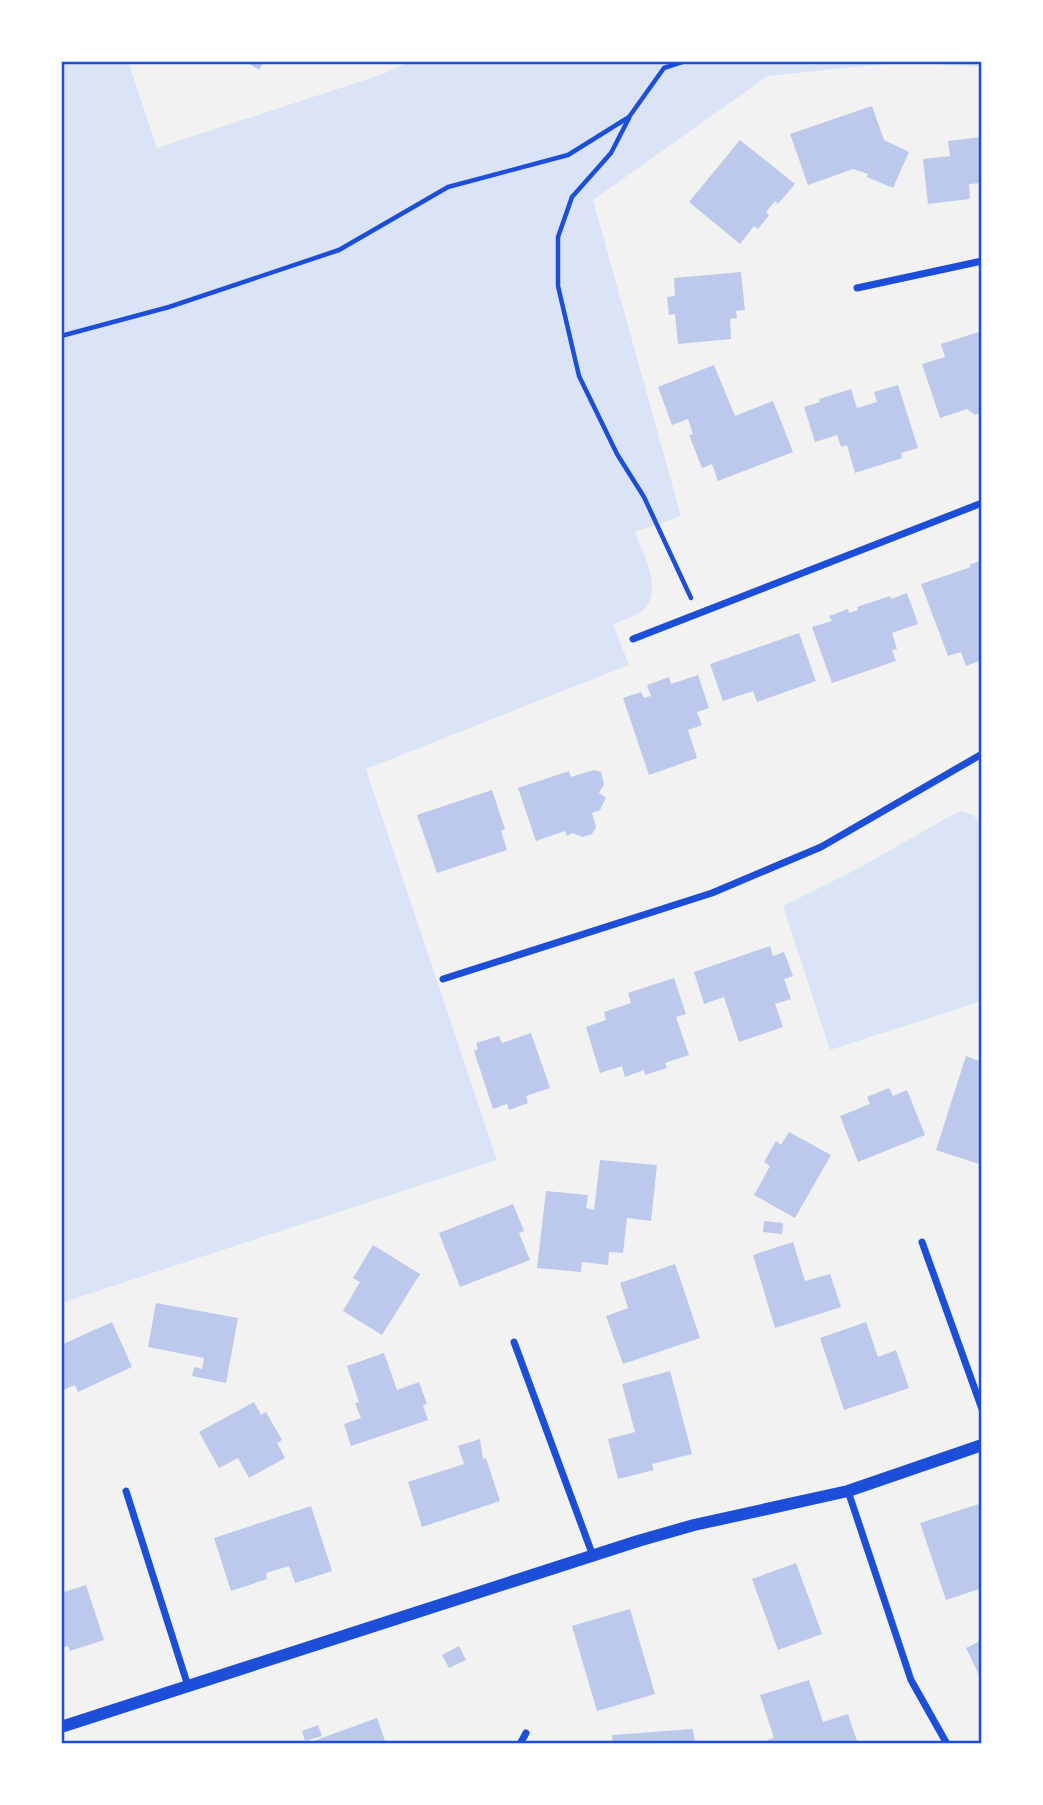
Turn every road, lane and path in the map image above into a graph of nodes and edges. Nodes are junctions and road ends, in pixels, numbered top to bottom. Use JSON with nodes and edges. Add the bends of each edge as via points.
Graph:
{"nodes":[{"id":1,"x":685,"y":61,"type":"edge"},
{"id":2,"x":629,"y":117,"type":"junction"},
{"id":3,"x":982,"y":261,"type":"edge"},
{"id":4,"x":856,"y":288,"type":"dead end"},
{"id":5,"x":61,"y":336,"type":"edge"},
{"id":6,"x":982,"y":503,"type":"edge"},
{"id":7,"x":699,"y":614,"type":"junction"},
{"id":8,"x":633,"y":639,"type":"dead end"},
{"id":9,"x":982,"y":754,"type":"edge"},
{"id":10,"x":443,"y":979,"type":"dead end"},
{"id":11,"x":922,"y":1242,"type":"dead end"},
{"id":12,"x":514,"y":1342,"type":"dead end"},
{"id":13,"x":982,"y":1409,"type":"edge"},
{"id":14,"x":982,"y":1446,"type":"edge"},
{"id":15,"x":126,"y":1491,"type":"dead end"},
{"id":16,"x":848,"y":1491,"type":"junction"},
{"id":17,"x":593,"y":1556,"type":"junction"},
{"id":18,"x":188,"y":1686,"type":"junction"},
{"id":19,"x":61,"y":1727,"type":"edge"},
{"id":20,"x":526,"y":1733,"type":"dead end"},
{"id":21,"x":520,"y":1744,"type":"edge"},
{"id":22,"x":947,"y":1744,"type":"edge"}],
"edges":[{"from":1,"to":2,"type":"path","via":[[664,68]]},
{"from":2,"to":5,"type":"path","via":[[568,155],[448,187],[340,250],[169,307]]},
{"from":2,"to":7,"type":"path","via":[[611,153],[572,197],[558,237],[558,286],[579,376],[644,497]]},
{"from":3,"to":4,"type":"street"},
{"from":6,"to":7,"type":"street"},
{"from":7,"to":8,"type":"street"},
{"from":9,"to":10,"type":"street","via":[[821,847],[723,889]]},
{"from":11,"to":13,"type":"street"},
{"from":12,"to":17,"type":"street"},
{"from":14,"to":16,"type":"street"},
{"from":15,"to":18,"type":"street"},
{"from":16,"to":17,"type":"street","via":[[694,1525]]},
{"from":16,"to":22,"type":"street","via":[[911,1680]]},
{"from":17,"to":18,"type":"street"},
{"from":18,"to":19,"type":"street"},
{"from":20,"to":21,"type":"street"}]}
